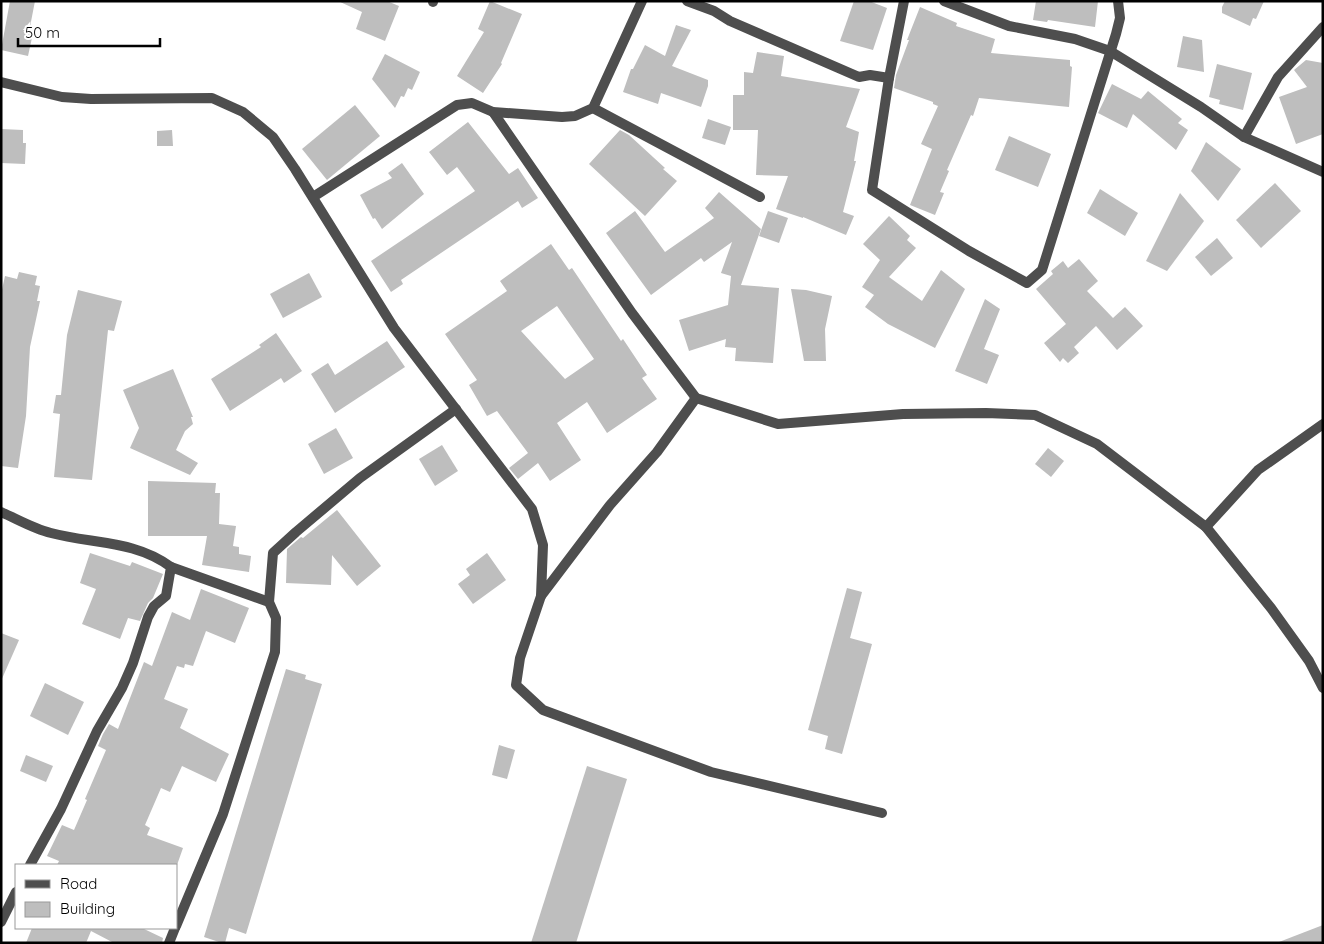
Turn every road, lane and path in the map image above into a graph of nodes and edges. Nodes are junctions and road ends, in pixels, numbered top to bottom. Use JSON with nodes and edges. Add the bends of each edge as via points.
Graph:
{"nodes":[{"id":1,"x":642,"y":1,"type":"edge"},
{"id":2,"x":687,"y":1,"type":"edge"},
{"id":3,"x":904,"y":1,"type":"edge"},
{"id":4,"x":944,"y":1,"type":"edge"},
{"id":5,"x":1118,"y":1,"type":"edge"},
{"id":6,"x":1323,"y":27,"type":"edge"},
{"id":7,"x":1110,"y":51,"type":"junction"},
{"id":8,"x":889,"y":78,"type":"junction"},
{"id":9,"x":1,"y":82,"type":"edge"},
{"id":10,"x":593,"y":108,"type":"junction"},
{"id":11,"x":493,"y":112,"type":"junction"},
{"id":12,"x":1244,"y":137,"type":"junction"},
{"id":13,"x":1323,"y":172,"type":"edge"},
{"id":14,"x":760,"y":197,"type":"dead end"},
{"id":15,"x":313,"y":198,"type":"junction"},
{"id":16,"x":696,"y":398,"type":"junction"},
{"id":17,"x":456,"y":409,"type":"junction"},
{"id":18,"x":1323,"y":424,"type":"edge"},
{"id":19,"x":1,"y":512,"type":"edge"},
{"id":20,"x":1206,"y":527,"type":"junction"},
{"id":21,"x":171,"y":567,"type":"junction"},
{"id":22,"x":541,"y":596,"type":"junction"},
{"id":23,"x":269,"y":602,"type":"junction"},
{"id":24,"x":1323,"y":688,"type":"edge"},
{"id":25,"x":882,"y":813,"type":"dead end"},
{"id":26,"x":31,"y":864,"type":"edge"},
{"id":27,"x":15,"y":894,"type":"edge"},
{"id":28,"x":1,"y":922,"type":"edge"},
{"id":29,"x":178,"y":922,"type":"edge"},
{"id":30,"x":175,"y":929,"type":"edge"},
{"id":31,"x":169,"y":943,"type":"edge"}],
"edges":[{"from":1,"to":10,"type":"street"},
{"from":2,"to":8,"type":"street","via":[[859,77]]},
{"from":3,"to":8,"type":"street"},
{"from":4,"to":7,"type":"street","via":[[1009,26],[1075,39]]},
{"from":5,"to":7,"type":"street","via":[[1120,18]]},
{"from":6,"to":12,"type":"street","via":[[1278,77]]},
{"from":7,"to":8,"type":"street","via":[[1042,270],[1027,282],[969,251],[872,190]]},
{"from":7,"to":12,"type":"street"},
{"from":9,"to":15,"type":"street","via":[[62,97],[212,98],[244,112],[273,137]]},
{"from":10,"to":11,"type":"street","via":[[575,116],[562,117]]},
{"from":10,"to":14,"type":"street"},
{"from":11,"to":15,"type":"street","via":[[472,103],[457,105]]},
{"from":11,"to":16,"type":"street","via":[[632,313]]},
{"from":12,"to":13,"type":"street"},
{"from":15,"to":17,"type":"street","via":[[394,328]]},
{"from":16,"to":20,"type":"street","via":[[778,424],[903,414],[1036,415],[1097,444]]},
{"from":16,"to":22,"type":"street","via":[[657,452],[610,505]]},
{"from":17,"to":22,"type":"street","via":[[532,509],[543,545]]},
{"from":17,"to":23,"type":"street","via":[[360,478],[273,553]]},
{"from":18,"to":20,"type":"street","via":[[1258,470]]},
{"from":19,"to":21,"type":"street","via":[[50,533],[123,546],[157,557]]},
{"from":20,"to":24,"type":"street","via":[[1271,608]]},
{"from":21,"to":23,"type":"street"},
{"from":21,"to":26,"type":"street","via":[[166,596],[154,606],[148,617],[122,688]]},
{"from":22,"to":25,"type":"street","via":[[520,658],[516,685],[543,710],[711,772]]},
{"from":23,"to":29,"type":"street","via":[[276,618],[275,652],[223,814]]},
{"from":27,"to":28,"type":"street"},
{"from":30,"to":31,"type":"street"}]}
